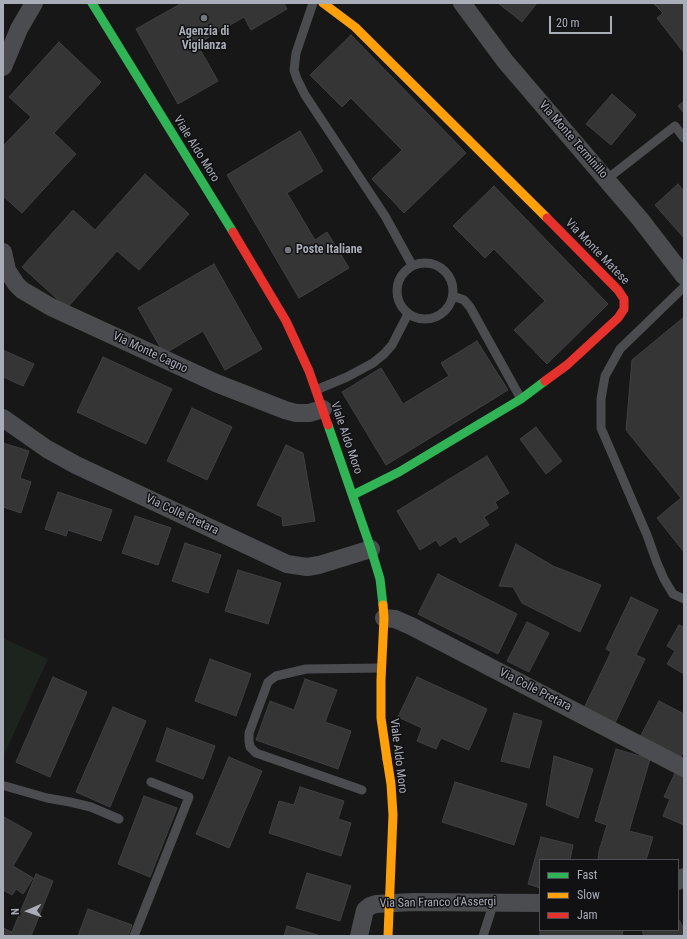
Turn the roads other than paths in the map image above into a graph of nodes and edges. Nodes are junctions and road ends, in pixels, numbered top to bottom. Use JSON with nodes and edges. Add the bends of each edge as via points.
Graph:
{"nodes":[{"id":1,"x":34,"y":3,"type":"edge"},
{"id":2,"x":92,"y":3,"type":"edge"},
{"id":3,"x":313,"y":3,"type":"edge"},
{"id":4,"x":323,"y":3,"type":"edge"},
{"id":5,"x":462,"y":3,"type":"edge"},
{"id":6,"x":3,"y":68,"type":"edge"},
{"id":7,"x":684,"y":138,"type":"edge"},
{"id":8,"x":606,"y":179,"type":"junction"},
{"id":9,"x":3,"y":252,"type":"edge"},
{"id":10,"x":412,"y":265,"type":"junction"},
{"id":11,"x":684,"y":276,"type":"edge"},
{"id":12,"x":684,"y":287,"type":"edge"},
{"id":13,"x":453,"y":296,"type":"junction"},
{"id":14,"x":408,"y":314,"type":"junction"},
{"id":15,"x":316,"y":390,"type":"junction"},
{"id":16,"x":521,"y":399,"type":"junction"},
{"id":17,"x":323,"y":410,"type":"junction"},
{"id":18,"x":3,"y":418,"type":"edge"},
{"id":19,"x":353,"y":495,"type":"junction"},
{"id":20,"x":372,"y":549,"type":"junction"},
{"id":21,"x":684,"y":599,"type":"edge"},
{"id":22,"x":384,"y":618,"type":"junction"},
{"id":23,"x":381,"y":668,"type":"junction"},
{"id":24,"x":684,"y":768,"type":"edge"},
{"id":25,"x":151,"y":782,"type":"dead end"},
{"id":26,"x":4,"y":787,"type":"edge"},
{"id":27,"x":362,"y":790,"type":"dead end"},
{"id":28,"x":119,"y":819,"type":"dead end"},
{"id":29,"x":494,"y":902,"type":"junction"},
{"id":30,"x":539,"y":902,"type":"edge"},
{"id":31,"x":134,"y":936,"type":"edge"},
{"id":32,"x":359,"y":936,"type":"edge"},
{"id":33,"x":388,"y":936,"type":"edge"},
{"id":34,"x":483,"y":936,"type":"edge"}],
"edges":[{"from":1,"to":6,"type":"street","via":[[19,29]]},
{"from":2,"to":15,"type":"street","name":"Viale Aldo Moro","via":[[275,301],[298,346]]},
{"from":3,"to":10,"type":"lane","via":[[296,53],[294,70],[297,79],[385,216]]},
{"from":4,"to":16,"type":"street","name":"Via Monte Matese","via":[[355,27],[483,153],[624,299],[624,309],[618,318],[566,365]]},
{"from":5,"to":8,"type":"street","name":"Via Monte Terminillo","via":[[505,61]]},
{"from":7,"to":8,"type":"lane","via":[[675,126]]},
{"from":8,"to":11,"type":"street","name":"Via Monte Terminillo"},
{"from":9,"to":17,"type":"street","name":"Via Monte Cagno","via":[[7,270],[16,284],[51,307],[216,383],[284,410],[296,413]]},
{"from":10,"to":13,"type":"lane","via":[[430,262],[442,268],[451,278]]},
{"from":10,"to":14,"type":"lane","via":[[400,276],[396,292],[398,301]]},
{"from":12,"to":21,"type":"lane","via":[[620,349],[605,376],[601,400],[601,428],[648,535],[657,563],[673,594]]},
{"from":13,"to":14,"type":"lane","via":[[446,310],[432,318],[416,318]]},
{"from":13,"to":16,"type":"lane","via":[[461,298],[470,307]]},
{"from":14,"to":15,"type":"lane","via":[[392,345],[384,354],[347,377]]},
{"from":15,"to":17,"type":"street","name":"Viale Aldo Moro"},
{"from":16,"to":19,"type":"street","name":"Via Monte Matese","via":[[399,472]]},
{"from":17,"to":19,"type":"street","name":"Viale Aldo Moro"},
{"from":18,"to":20,"type":"street","name":"Via Colle Pretara","via":[[47,449],[76,465],[287,564],[307,567],[319,565]]},
{"from":19,"to":20,"type":"street","name":"Viale Aldo Moro"},
{"from":20,"to":22,"type":"street","name":"Viale Aldo Moro","via":[[380,579]]},
{"from":22,"to":23,"type":"street","name":"Viale Aldo Moro"},
{"from":22,"to":24,"type":"street","name":"Via Colle Pretara","via":[[395,619],[412,626]]},
{"from":23,"to":27,"type":"lane","via":[[306,669],[276,676],[268,682],[249,733],[250,747],[256,753]]},
{"from":23,"to":33,"type":"street","name":"Viale Aldo Moro","bridge":true,"via":[[381,718],[393,815]]},
{"from":25,"to":31,"type":"lane","via":[[189,797]]},
{"from":26,"to":28,"type":"lane","via":[[91,807]]},
{"from":29,"to":30,"type":"street","name":"Via San Franco d'Assergi"},
{"from":29,"to":32,"type":"street","name":"Via San Franco d'Assergi","via":[[376,904],[365,910]]},
{"from":29,"to":34,"type":"lane"}]}
